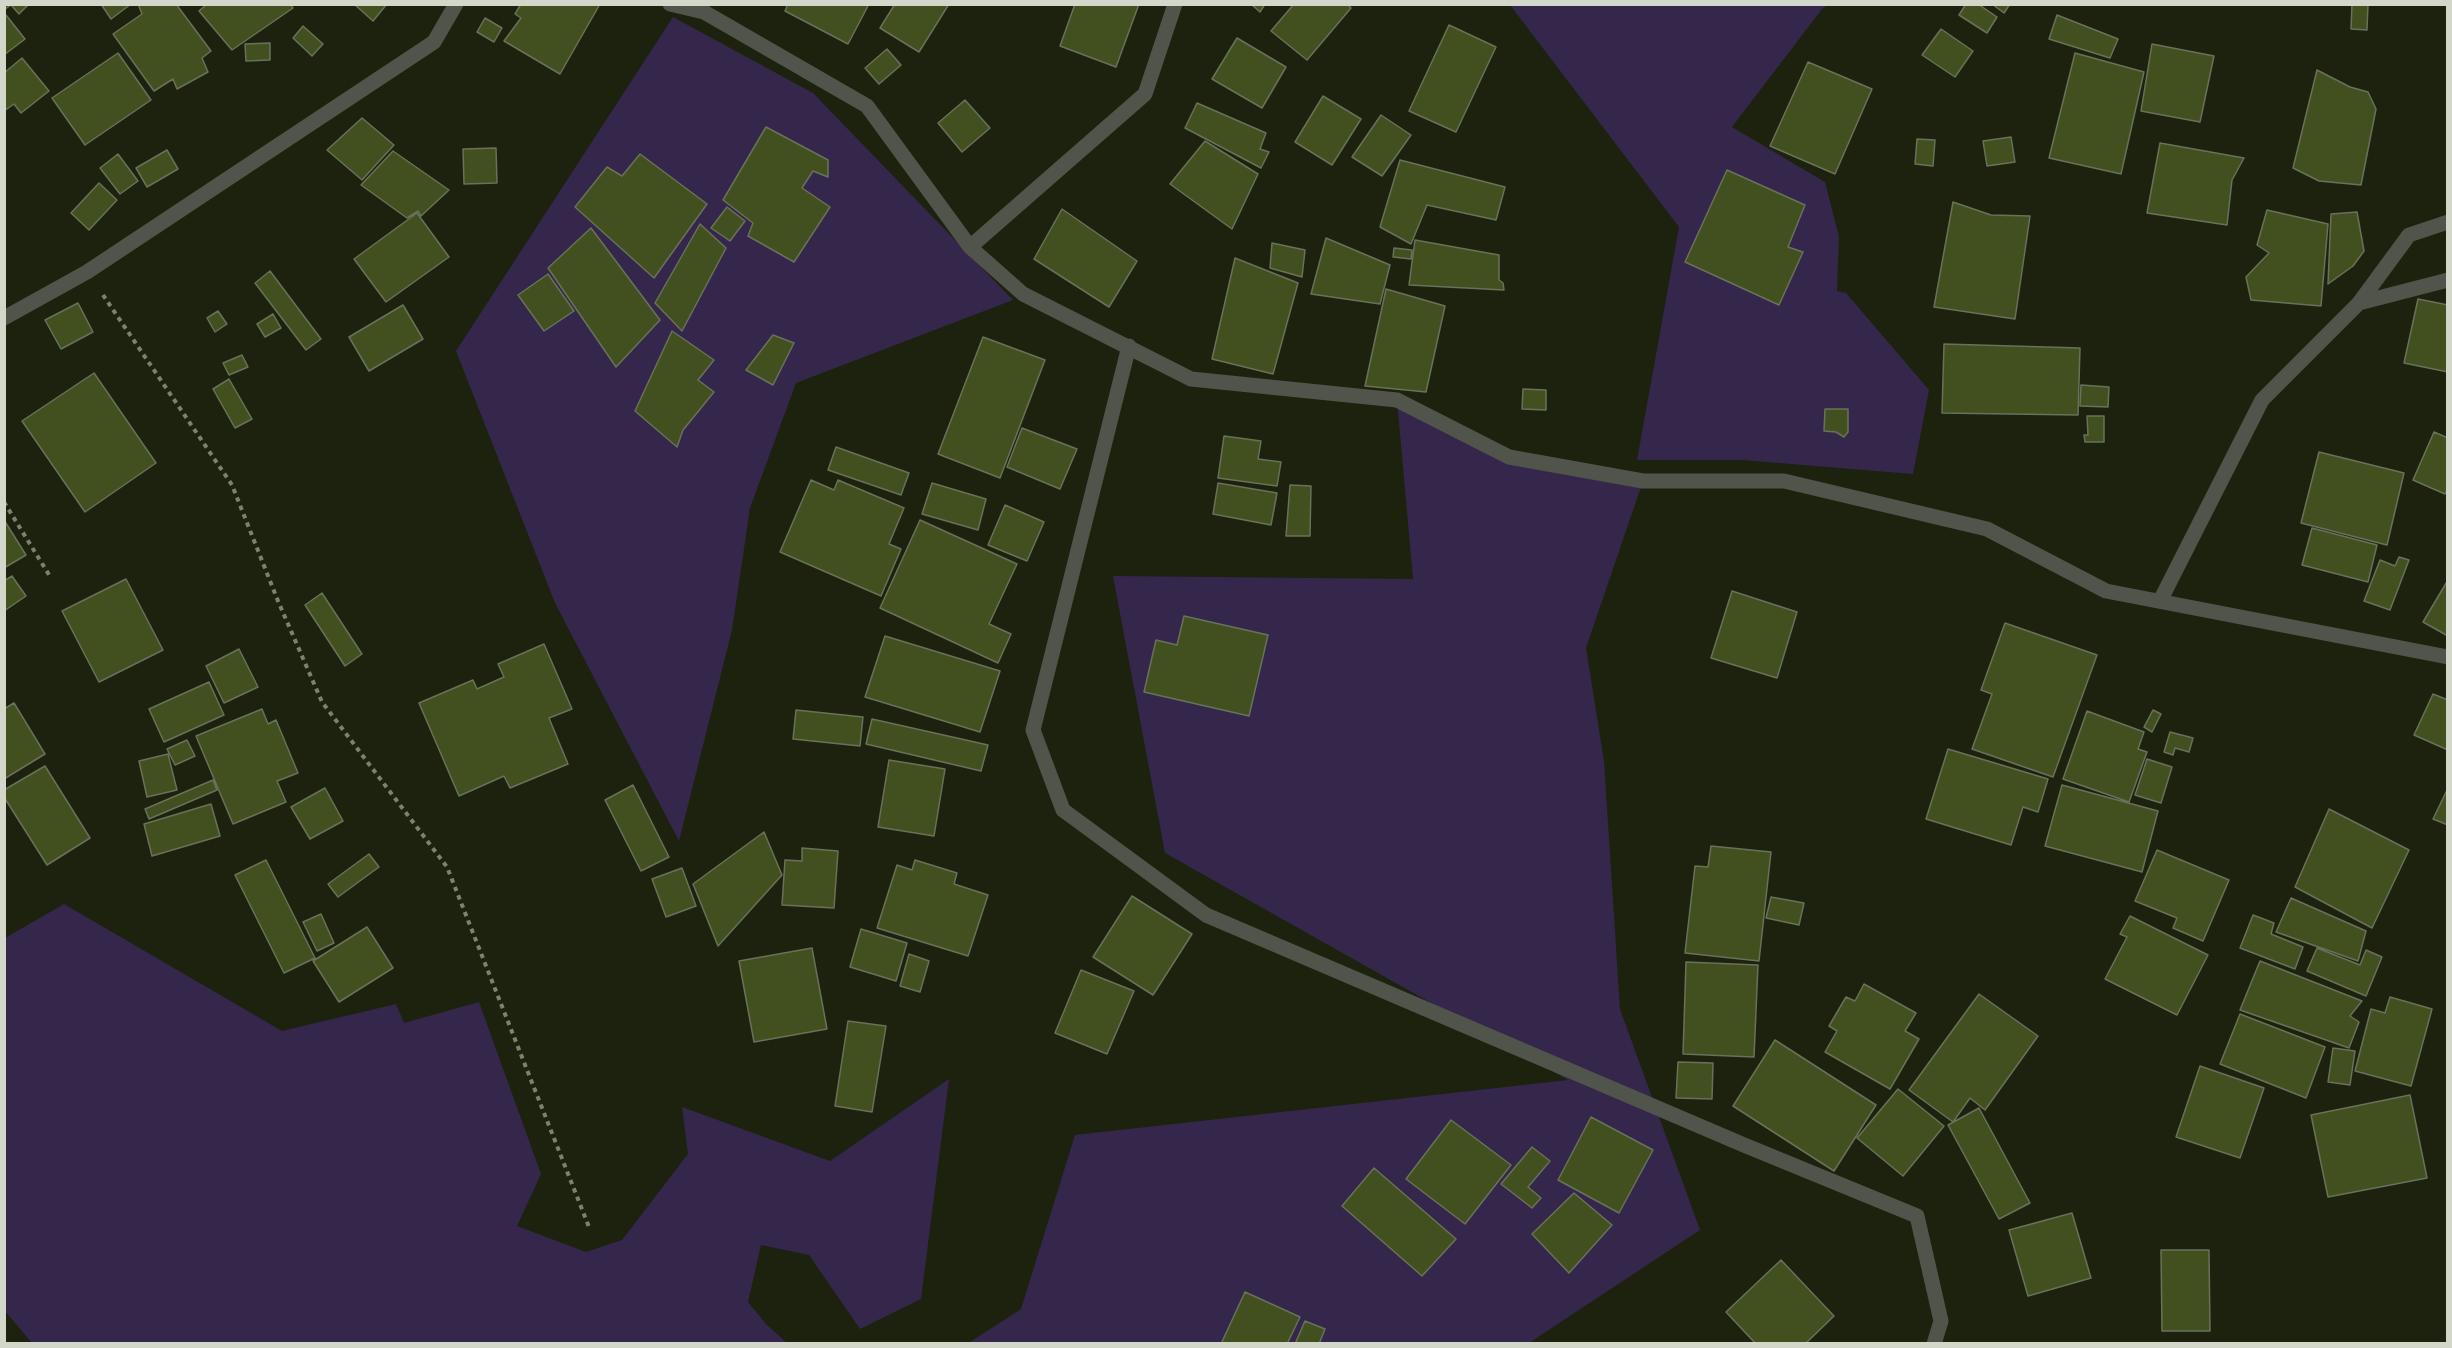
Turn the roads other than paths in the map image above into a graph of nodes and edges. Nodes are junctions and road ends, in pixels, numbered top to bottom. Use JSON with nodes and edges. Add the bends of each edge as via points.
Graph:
{"nodes":[{"id":1,"x":456,"y":4,"type":"edge"},
{"id":2,"x":670,"y":4,"type":"edge"},
{"id":3,"x":1175,"y":4,"type":"edge"},
{"id":4,"x":2448,"y":222,"type":"edge"},
{"id":5,"x":970,"y":247,"type":"junction"},
{"id":6,"x":2448,"y":280,"type":"edge"},
{"id":7,"x":2359,"y":303,"type":"junction"},
{"id":8,"x":4,"y":318,"type":"edge"},
{"id":9,"x":1129,"y":346,"type":"junction"},
{"id":10,"x":2160,"y":601,"type":"junction"},
{"id":11,"x":2448,"y":657,"type":"edge"},
{"id":12,"x":1934,"y":1344,"type":"edge"}],
"edges":[{"from":1,"to":8,"type":"street","via":[[434,42],[87,272]]},
{"from":2,"to":5,"type":"street","via":[[704,12],[867,106]]},
{"from":3,"to":5,"type":"street","via":[[1145,94]]},
{"from":4,"to":7,"type":"street","via":[[2409,235]]},
{"from":5,"to":9,"type":"street","via":[[1023,294]]},
{"from":6,"to":7,"type":"street"},
{"from":7,"to":10,"type":"street","via":[[2262,400]]},
{"from":9,"to":10,"type":"street","via":[[1191,379],[1397,400],[1509,457],[1643,482],[1784,482],[1987,530],[2106,591]]},
{"from":9,"to":12,"type":"street","via":[[1033,730],[1063,810],[1206,915],[1917,1216],[1941,1321]]},
{"from":10,"to":11,"type":"street"}]}
